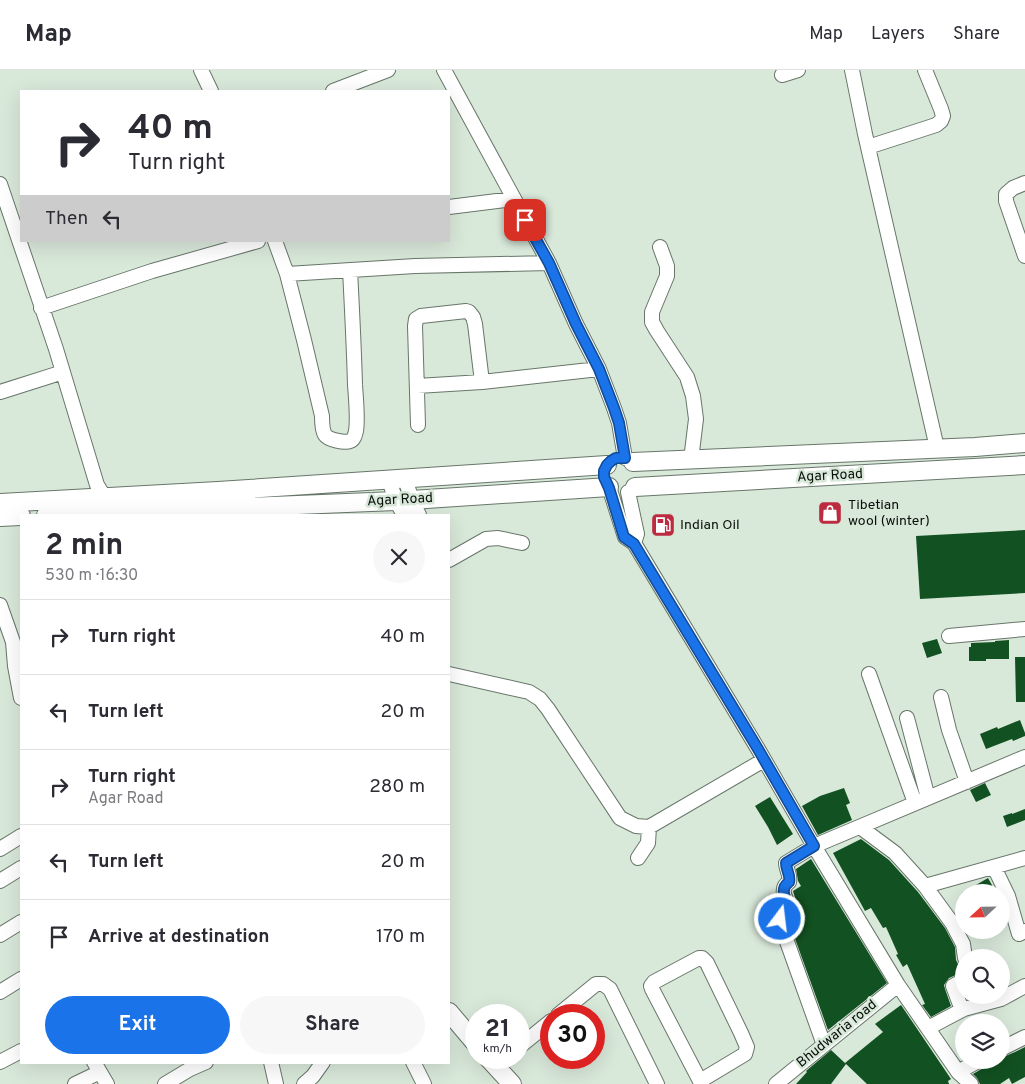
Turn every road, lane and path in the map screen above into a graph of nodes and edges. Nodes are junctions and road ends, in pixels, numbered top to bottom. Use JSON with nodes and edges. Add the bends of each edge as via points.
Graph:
{"nodes":[{"id":1,"x":202,"y":70,"type":"edge"},
{"id":2,"x":388,"y":70,"type":"edge"},
{"id":3,"x":444,"y":70,"type":"edge"},
{"id":4,"x":798,"y":70,"type":"edge"},
{"id":5,"x":852,"y":70,"type":"edge"},
{"id":6,"x":925,"y":70,"type":"edge"},
{"id":7,"x":782,"y":76,"type":"dead end"},
{"id":8,"x":211,"y":90,"type":"edge"},
{"id":9,"x":336,"y":90,"type":"edge"},
{"id":10,"x":868,"y":147,"type":"junction"},
{"id":11,"x":1025,"y":183,"type":"edge"},
{"id":12,"x":0,"y":184,"type":"edge"},
{"id":13,"x":513,"y":199,"type":"junction"},
{"id":14,"x":450,"y":207,"type":"edge"},
{"id":15,"x":254,"y":242,"type":"edge"},
{"id":16,"x":275,"y":242,"type":"edge"},
{"id":17,"x":660,"y":247,"type":"dead end"},
{"id":18,"x":1025,"y":256,"type":"edge"},
{"id":19,"x":549,"y":263,"type":"junction"},
{"id":20,"x":350,"y":270,"type":"junction"},
{"id":21,"x":287,"y":274,"type":"junction"},
{"id":22,"x":41,"y":308,"type":"junction"},
{"id":23,"x":599,"y":369,"type":"junction"},
{"id":24,"x":62,"y":372,"type":"junction"},
{"id":25,"x":482,"y":382,"type":"junction"},
{"id":26,"x":417,"y":386,"type":"junction"},
{"id":27,"x":0,"y":392,"type":"edge"},
{"id":28,"x":418,"y":425,"type":"dead end"},
{"id":29,"x":1025,"y":443,"type":"edge"},
{"id":30,"x":937,"y":448,"type":"junction"},
{"id":31,"x":629,"y":460,"type":"junction"},
{"id":32,"x":691,"y":460,"type":"junction"},
{"id":33,"x":607,"y":465,"type":"junction"},
{"id":34,"x":1025,"y":465,"type":"edge"},
{"id":35,"x":397,"y":480,"type":"junction"},
{"id":36,"x":609,"y":488,"type":"junction"},
{"id":37,"x":631,"y":490,"type":"junction"},
{"id":38,"x":219,"y":500,"type":"junction"},
{"id":39,"x":0,"y":503,"type":"edge"},
{"id":40,"x":103,"y":505,"type":"edge"},
{"id":41,"x":408,"y":508,"type":"edge"},
{"id":42,"x":280,"y":510,"type":"edge"},
{"id":43,"x":313,"y":510,"type":"edge"},
{"id":44,"x":52,"y":514,"type":"edge"},
{"id":45,"x":20,"y":516,"type":"edge"},
{"id":46,"x":0,"y":517,"type":"edge"},
{"id":47,"x":522,"y":543,"type":"dead end"},
{"id":48,"x":634,"y":544,"type":"junction"},
{"id":49,"x":451,"y":556,"type":"edge"},
{"id":50,"x":0,"y":605,"type":"edge"},
{"id":51,"x":1025,"y":630,"type":"edge"},
{"id":52,"x":949,"y":636,"type":"dead end"},
{"id":53,"x":450,"y":674,"type":"edge"},
{"id":54,"x":870,"y":674,"type":"dead end"},
{"id":55,"x":20,"y":693,"type":"edge"},
{"id":56,"x":941,"y":697,"type":"dead end"},
{"id":57,"x":907,"y":718,"type":"dead end"},
{"id":58,"x":1025,"y":757,"type":"edge"},
{"id":59,"x":764,"y":760,"type":"junction"},
{"id":60,"x":967,"y":782,"type":"junction"},
{"id":61,"x":922,"y":801,"type":"junction"},
{"id":62,"x":648,"y":827,"type":"junction"},
{"id":63,"x":860,"y":827,"type":"junction"},
{"id":64,"x":20,"y":837,"type":"edge"},
{"id":65,"x":814,"y":846,"type":"junction"},
{"id":66,"x":0,"y":849,"type":"edge"},
{"id":67,"x":638,"y":858,"type":"dead end"},
{"id":68,"x":1025,"y":858,"type":"edge"},
{"id":69,"x":994,"y":867,"type":"junction"},
{"id":70,"x":20,"y":869,"type":"edge"},
{"id":71,"x":0,"y":881,"type":"edge"},
{"id":72,"x":925,"y":886,"type":"junction"},
{"id":73,"x":20,"y":923,"type":"edge"},
{"id":74,"x":1025,"y":931,"type":"edge"},
{"id":75,"x":0,"y":935,"type":"edge"},
{"id":76,"x":964,"y":949,"type":"edge"},
{"id":77,"x":20,"y":980,"type":"edge"},
{"id":78,"x":898,"y":985,"type":"junction"},
{"id":79,"x":1025,"y":986,"type":"edge"},
{"id":80,"x":0,"y":992,"type":"edge"},
{"id":81,"x":571,"y":1004,"type":"edge"},
{"id":82,"x":960,"y":1004,"type":"edge"},
{"id":83,"x":962,"y":1010,"type":"junction"},
{"id":84,"x":450,"y":1013,"type":"edge"},
{"id":85,"x":928,"y":1028,"type":"junction"},
{"id":86,"x":540,"y":1030,"type":"edge"},
{"id":87,"x":465,"y":1031,"type":"edge"},
{"id":88,"x":1025,"y":1037,"type":"edge"},
{"id":89,"x":530,"y":1038,"type":"edge"},
{"id":90,"x":1010,"y":1044,"type":"edge"},
{"id":91,"x":824,"y":1045,"type":"junction"},
{"id":92,"x":20,"y":1052,"type":"edge"},
{"id":93,"x":0,"y":1062,"type":"edge"},
{"id":94,"x":202,"y":1064,"type":"edge"},
{"id":95,"x":271,"y":1064,"type":"edge"},
{"id":96,"x":322,"y":1064,"type":"edge"},
{"id":97,"x":414,"y":1064,"type":"edge"},
{"id":98,"x":502,"y":1069,"type":"edge"},
{"id":99,"x":964,"y":1069,"type":"edge"},
{"id":100,"x":958,"y":1072,"type":"junction"},
{"id":101,"x":100,"y":1073,"type":"edge"},
{"id":102,"x":701,"y":1082,"type":"edge"},
{"id":103,"x":75,"y":1084,"type":"edge"},
{"id":104,"x":165,"y":1084,"type":"edge"},
{"id":105,"x":276,"y":1084,"type":"edge"},
{"id":106,"x":304,"y":1084,"type":"edge"},
{"id":107,"x":424,"y":1084,"type":"edge"},
{"id":108,"x":512,"y":1084,"type":"edge"},
{"id":109,"x":656,"y":1084,"type":"edge"},
{"id":110,"x":776,"y":1084,"type":"edge"},
{"id":111,"x":971,"y":1084,"type":"edge"}],
"edges":[{"from":1,"to":8,"type":"street"},
{"from":2,"to":9,"type":"street"},
{"from":3,"to":13,"type":"street"},
{"from":4,"to":7,"type":"street"},
{"from":5,"to":10,"type":"street"},
{"from":6,"to":10,"type":"street","via":[[941,109],[941,121]]},
{"from":10,"to":30,"type":"street"},
{"from":11,"to":18,"type":"street","via":[[1006,194],[1006,201]]},
{"from":12,"to":22,"type":"street"},
{"from":13,"to":14,"type":"street"},
{"from":13,"to":19,"type":"street"},
{"from":15,"to":22,"type":"street","via":[[152,271]]},
{"from":16,"to":21,"type":"street"},
{"from":17,"to":32,"type":"street","via":[[667,276],[652,312],[652,322],[687,377],[693,396],[696,419]]},
{"from":19,"to":20,"type":"street"},
{"from":19,"to":23,"type":"street"},
{"from":20,"to":21,"type":"street"},
{"from":20,"to":21,"type":"street","via":[[356,408],[356,431],[350,442],[336,441],[325,435]]},
{"from":22,"to":24,"type":"street"},
{"from":23,"to":25,"type":"street"},
{"from":23,"to":31,"type":"street"},
{"from":24,"to":27,"type":"street"},
{"from":24,"to":40,"type":"street"},
{"from":25,"to":26,"type":"street"},
{"from":25,"to":26,"type":"street","via":[[475,324],[466,311],[416,319]]},
{"from":26,"to":28,"type":"street"},
{"from":29,"to":30,"type":"main road"},
{"from":30,"to":32,"type":"main road"},
{"from":31,"to":32,"type":"main road"},
{"from":31,"to":33,"type":"main road","via":[[616,458]]},
{"from":31,"to":37,"type":"main road","via":[[639,471],[638,483]]},
{"from":33,"to":35,"type":"main road"},
{"from":33,"to":36,"type":"main road","via":[[604,477]]},
{"from":34,"to":37,"type":"main road","name":"Agar Road"},
{"from":35,"to":38,"type":"main road"},
{"from":35,"to":41,"type":"street"},
{"from":36,"to":37,"type":"main road","name":"Agar Road","via":[[619,493]]},
{"from":36,"to":41,"type":"main road","name":"Agar Road"},
{"from":36,"to":48,"type":"street","via":[[624,537]]},
{"from":37,"to":48,"type":"street","via":[[637,534]]},
{"from":38,"to":40,"type":"main road"},
{"from":38,"to":42,"type":"main road","name":"Agar Road"},
{"from":39,"to":40,"type":"main road"},
{"from":40,"to":44,"type":"main road"},
{"from":41,"to":43,"type":"main road","name":"Agar Road"},
{"from":42,"to":43,"type":"main road","name":"Agar Road"},
{"from":45,"to":46,"type":"main road"},
{"from":47,"to":49,"type":"street","via":[[486,539]]},
{"from":48,"to":59,"type":"street"},
{"from":50,"to":55,"type":"street","via":[[14,642]]},
{"from":51,"to":52,"type":"street"},
{"from":53,"to":62,"type":"street","via":[[529,692],[540,699],[620,818],[636,826]]},
{"from":54,"to":61,"type":"street"},
{"from":56,"to":60,"type":"street"},
{"from":57,"to":61,"type":"street"},
{"from":58,"to":60,"type":"street"},
{"from":59,"to":62,"type":"street"},
{"from":59,"to":65,"type":"street"},
{"from":60,"to":61,"type":"street"},
{"from":61,"to":63,"type":"street"},
{"from":62,"to":67,"type":"street","via":[[648,844]]},
{"from":63,"to":65,"type":"street"},
{"from":63,"to":72,"type":"street","via":[[895,853]]},
{"from":64,"to":66,"type":"street"},
{"from":65,"to":78,"type":"street"},
{"from":65,"to":91,"type":"street","via":[[786,863],[790,879],[783,892],[790,910],[780,920]]},
{"from":68,"to":69,"type":"street"},
{"from":69,"to":72,"type":"street"},
{"from":69,"to":74,"type":"street","via":[[1008,896],[1019,934]]},
{"from":70,"to":71,"type":"street"},
{"from":72,"to":76,"type":"street","via":[[952,923]]},
{"from":73,"to":75,"type":"street"},
{"from":77,"to":80,"type":"street"},
{"from":78,"to":85,"type":"street"},
{"from":78,"to":91,"type":"street","name":"Bhudwaria road"},
{"from":79,"to":83,"type":"street","via":[[1001,999]]},
{"from":81,"to":109,"type":"street","via":[[596,984],[610,989]]},
{"from":82,"to":83,"type":"street"},
{"from":83,"to":85,"type":"street"},
{"from":84,"to":87,"type":"main road"},
{"from":85,"to":100,"type":"street"},
{"from":86,"to":89,"type":"street"},
{"from":88,"to":90,"type":"street"},
{"from":91,"to":110,"type":"street","name":"Bhudwaria road"},
{"from":92,"to":93,"type":"street"},
{"from":94,"to":104,"type":"street"},
{"from":95,"to":105,"type":"street"},
{"from":96,"to":106,"type":"street"},
{"from":97,"to":107,"type":"street"},
{"from":98,"to":108,"type":"main road"},
{"from":99,"to":100,"type":"street"},
{"from":100,"to":111,"type":"street"},
{"from":101,"to":103,"type":"street"},
{"from":102,"to":102,"type":"street","via":[[745,1054],[747,1047],[707,962],[699,958],[651,986]]}]}
